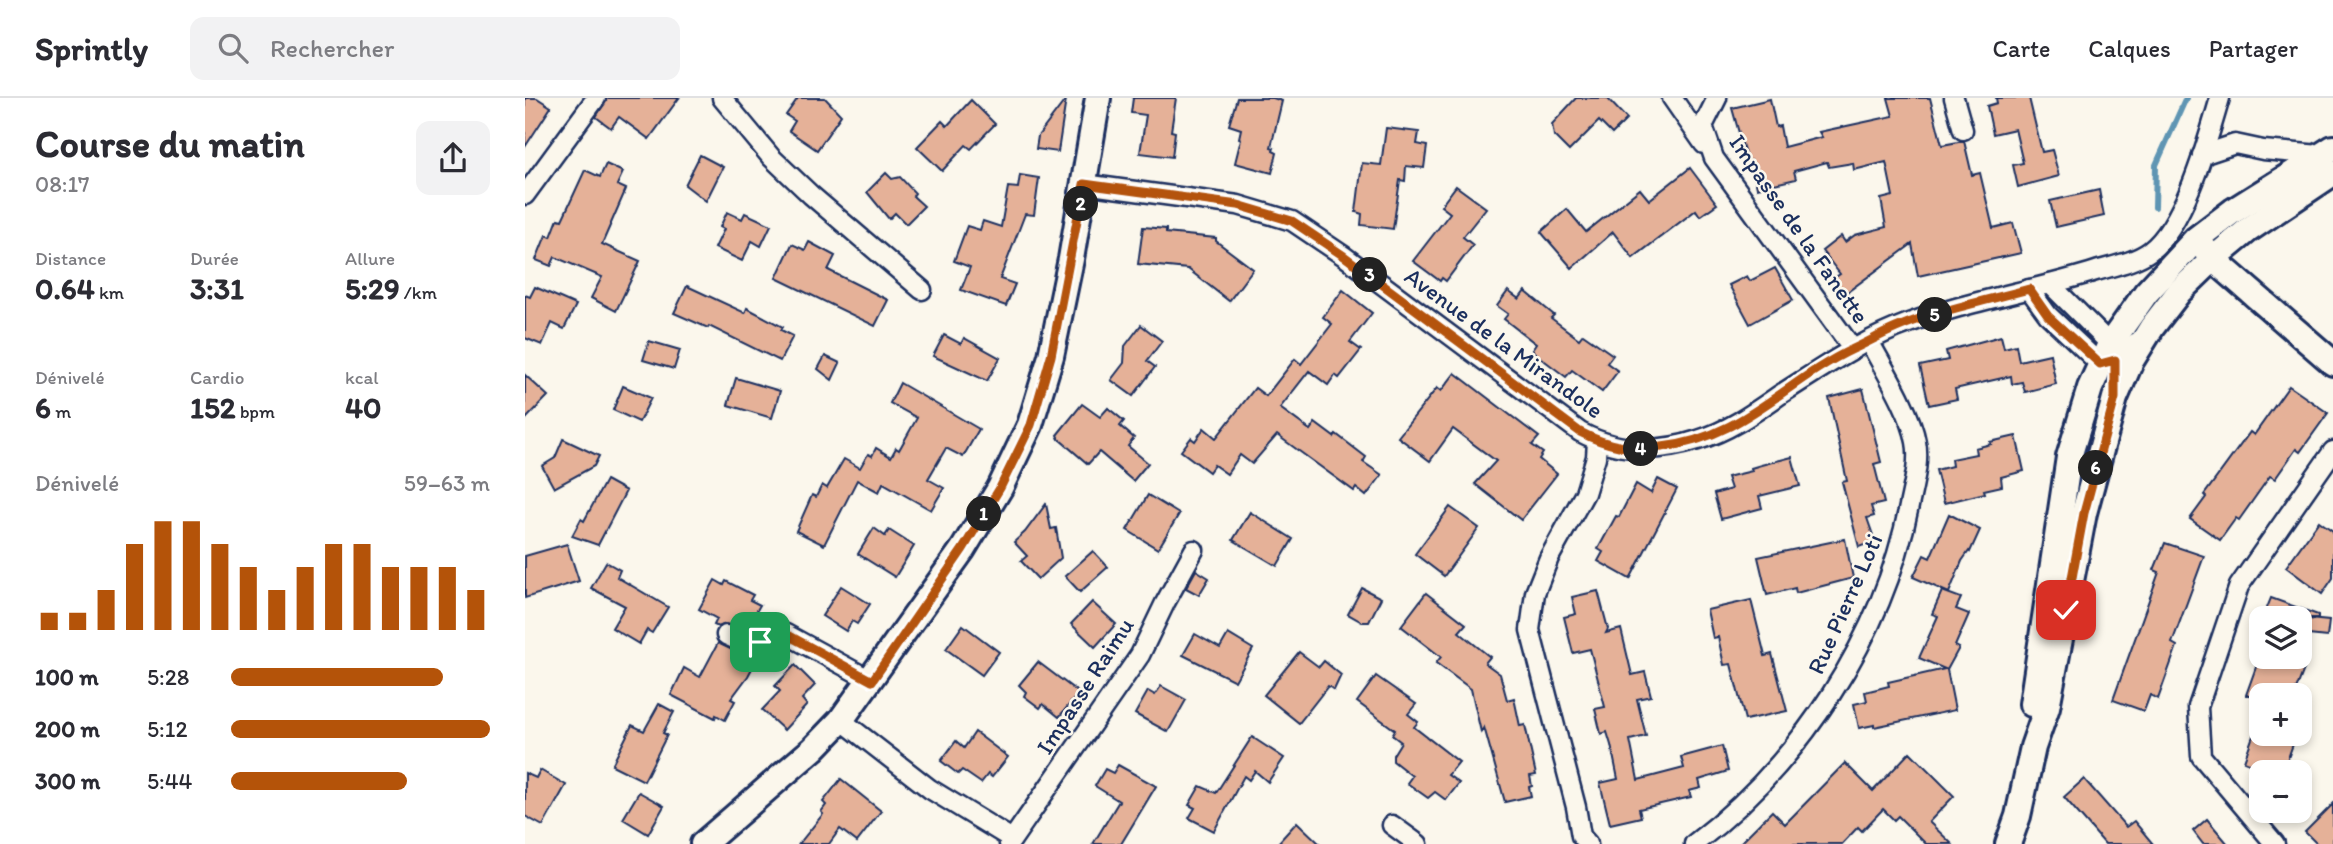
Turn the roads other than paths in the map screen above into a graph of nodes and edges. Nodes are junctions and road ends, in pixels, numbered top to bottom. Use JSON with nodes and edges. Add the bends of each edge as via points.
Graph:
{"nodes":[{"id":1,"x":596,"y":98,"type":"edge"},
{"id":2,"x":722,"y":98,"type":"edge"},
{"id":3,"x":1098,"y":98,"type":"edge"},
{"id":4,"x":1672,"y":98,"type":"edge"},
{"id":5,"x":1717,"y":98,"type":"edge"},
{"id":6,"x":1954,"y":98,"type":"edge"},
{"id":7,"x":2220,"y":98,"type":"edge"},
{"id":8,"x":1963,"y":130,"type":"dead end"},
{"id":9,"x":2202,"y":155,"type":"junction"},
{"id":10,"x":1714,"y":158,"type":"junction"},
{"id":11,"x":2329,"y":158,"type":"edge"},
{"id":12,"x":1084,"y":184,"type":"junction"},
{"id":13,"x":525,"y":195,"type":"edge"},
{"id":14,"x":2196,"y":239,"type":"junction"},
{"id":15,"x":2213,"y":259,"type":"junction"},
{"id":16,"x":2050,"y":284,"type":"junction"},
{"id":17,"x":2029,"y":289,"type":"junction"},
{"id":18,"x":922,"y":290,"type":"dead end"},
{"id":19,"x":2152,"y":327,"type":"junction"},
{"id":20,"x":1861,"y":345,"type":"junction"},
{"id":21,"x":2108,"y":356,"type":"junction"},
{"id":22,"x":2333,"y":363,"type":"edge"},
{"id":23,"x":2115,"y":398,"type":"junction"},
{"id":24,"x":1597,"y":440,"type":"junction"},
{"id":25,"x":2333,"y":451,"type":"edge"},
{"id":26,"x":1194,"y":550,"type":"dead end"},
{"id":27,"x":726,"y":635,"type":"dead end"},
{"id":28,"x":872,"y":681,"type":"junction"},
{"id":29,"x":841,"y":720,"type":"junction"},
{"id":30,"x":2032,"y":747,"type":"junction"},
{"id":31,"x":1392,"y":825,"type":"dead end"},
{"id":32,"x":1011,"y":841,"type":"edge"},
{"id":33,"x":704,"y":843,"type":"edge"},
{"id":34,"x":1418,"y":844,"type":"edge"},
{"id":35,"x":1588,"y":844,"type":"edge"},
{"id":36,"x":1694,"y":844,"type":"edge"},
{"id":37,"x":2008,"y":844,"type":"edge"},
{"id":38,"x":2275,"y":844,"type":"edge"}],
"edges":[{"from":1,"to":13,"type":"street"},
{"from":2,"to":18,"type":"street","via":[[771,157]]},
{"from":3,"to":12,"type":"main road"},
{"from":4,"to":10,"type":"street"},
{"from":5,"to":10,"type":"street","name":"Impasse de la Fanette","via":[[1703,126]]},
{"from":6,"to":8,"type":"street"},
{"from":7,"to":9,"type":"street","name":"Avenue de la Mirandole"},
{"from":9,"to":11,"type":"street","via":[[2235,144]]},
{"from":9,"to":16,"type":"street","name":"Avenue de la Mirandole","via":[[2171,227],[2151,251]]},
{"from":10,"to":20,"type":"street","name":"Impasse de la Fanette"},
{"from":11,"to":14,"type":"main road","via":[[2233,211]]},
{"from":11,"to":15,"type":"main road"},
{"from":12,"to":24,"type":"street","name":"Avenue de la Mirandole","via":[[1238,205],[1292,221]]},
{"from":12,"to":28,"type":"main road","via":[[1051,356],[1031,425],[963,549]]},
{"from":14,"to":15,"type":"main road"},
{"from":14,"to":21,"type":"main road","via":[[2146,293]]},
{"from":15,"to":19,"type":"main road"},
{"from":15,"to":22,"type":"main road"},
{"from":16,"to":17,"type":"street","name":"Avenue de la Mirandole"},
{"from":16,"to":21,"type":"street"},
{"from":17,"to":20,"type":"street","name":"Avenue de la Mirandole","via":[[1923,319]]},
{"from":17,"to":21,"type":"street","via":[[2048,316]]},
{"from":19,"to":21,"type":"street"},
{"from":19,"to":23,"type":"main road"},
{"from":20,"to":24,"type":"street","name":"Avenue de la Mirandole","via":[[1724,431],[1644,450]]},
{"from":20,"to":36,"type":"street","name":"Rue Pierre Loti","via":[[1893,387],[1916,443],[1904,529],[1890,573],[1841,680],[1819,715],[1720,824]]},
{"from":21,"to":23,"type":"street"},
{"from":21,"to":30,"type":"main road","via":[[2069,457],[2032,704]]},
{"from":23,"to":30,"type":"main road","via":[[2084,513],[2047,707]]},
{"from":24,"to":35,"type":"street","via":[[1585,493],[1535,593],[1530,630],[1581,836]]},
{"from":25,"to":38,"type":"street","via":[[2239,586],[2199,707],[2201,756]]},
{"from":26,"to":32,"type":"street","name":"Impasse Raimu","via":[[1140,655]]},
{"from":27,"to":28,"type":"street","via":[[753,647],[769,636],[786,634]]},
{"from":28,"to":29,"type":"main road"},
{"from":29,"to":32,"type":"street","via":[[930,789]]},
{"from":29,"to":33,"type":"main road"},
{"from":30,"to":37,"type":"main road"},
{"from":31,"to":34,"type":"street"}]}
